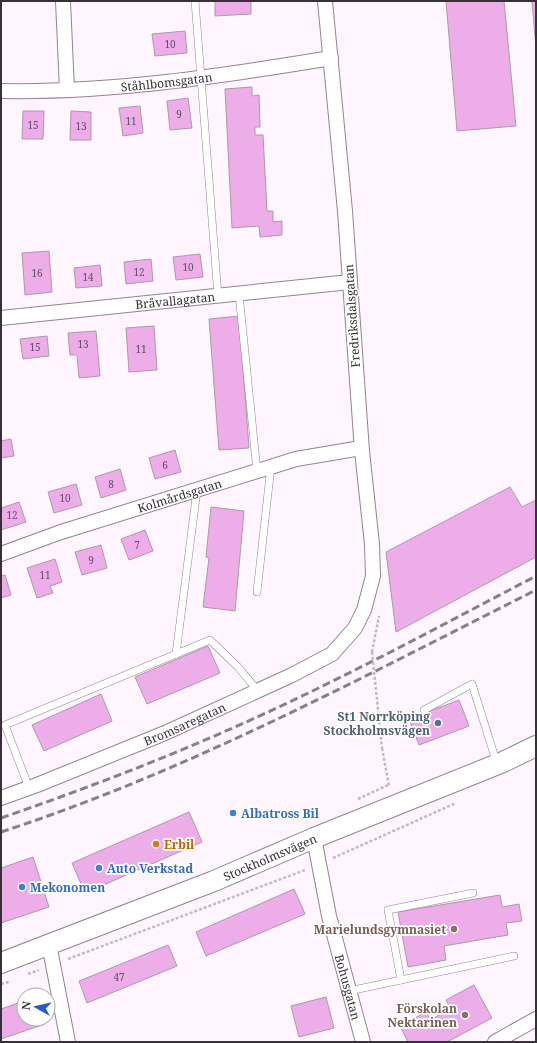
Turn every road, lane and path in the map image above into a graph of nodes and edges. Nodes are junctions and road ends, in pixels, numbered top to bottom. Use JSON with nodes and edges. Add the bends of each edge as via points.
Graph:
{"nodes":[{"id":1,"x":63,"y":1,"type":"edge"},
{"id":2,"x":195,"y":1,"type":"edge"},
{"id":3,"x":325,"y":1,"type":"edge"},
{"id":4,"x":330,"y":58,"type":"junction"},
{"id":5,"x":200,"y":77,"type":"junction"},
{"id":6,"x":67,"y":90,"type":"junction"},
{"id":7,"x":1,"y":92,"type":"edge"},
{"id":8,"x":350,"y":282,"type":"junction"},
{"id":9,"x":239,"y":294,"type":"junction"},
{"id":10,"x":218,"y":296,"type":"junction"},
{"id":11,"x":1,"y":318,"type":"edge"},
{"id":12,"x":362,"y":448,"type":"junction"},
{"id":13,"x":263,"y":469,"type":"junction"},
{"id":14,"x":197,"y":490,"type":"junction"},
{"id":15,"x":1,"y":554,"type":"edge"},
{"id":16,"x":257,"y":592,"type":"dead end"},
{"id":17,"x":380,"y":613,"type":"dead end"},
{"id":18,"x":355,"y":628,"type":"joint"},
{"id":19,"x":176,"y":654,"type":"junction"},
{"id":20,"x":258,"y":691,"type":"junction"},
{"id":21,"x":424,"y":710,"type":"dead end"},
{"id":22,"x":536,"y":746,"type":"edge"},
{"id":23,"x":382,"y":748,"type":"dead end"},
{"id":24,"x":498,"y":764,"type":"junction"},
{"id":25,"x":29,"y":788,"type":"junction"},
{"id":26,"x":1,"y":798,"type":"edge"},
{"id":27,"x":462,"y":800,"type":"dead end"},
{"id":28,"x":314,"y":838,"type":"junction"},
{"id":29,"x":320,"y":864,"type":"junction"},
{"id":30,"x":473,"y":893,"type":"dead end"},
{"id":31,"x":49,"y":944,"type":"junction"},
{"id":32,"x":514,"y":956,"type":"dead end"},
{"id":33,"x":1,"y":963,"type":"edge"},
{"id":34,"x":54,"y":964,"type":"junction"},
{"id":35,"x":25,"y":975,"type":"dead end"},
{"id":36,"x":401,"y":980,"type":"junction"},
{"id":37,"x":11,"y":981,"type":"dead end"},
{"id":38,"x":1,"y":984,"type":"edge"},
{"id":39,"x":349,"y":991,"type":"junction"},
{"id":40,"x":536,"y":1019,"type":"edge"},
{"id":41,"x":68,"y":1042,"type":"edge"},
{"id":42,"x":363,"y":1042,"type":"edge"},
{"id":43,"x":496,"y":1042,"type":"edge"}],
"edges":[{"from":1,"to":6,"type":"street"},
{"from":2,"to":5,"type":"lane"},
{"from":3,"to":4,"type":"street","name":"Fredriksdalsgatan"},
{"from":4,"to":5,"type":"street","name":"Ståhlbomsgatan"},
{"from":4,"to":8,"type":"street","name":"Fredriksdalsgatan"},
{"from":5,"to":6,"type":"street","name":"Ståhlbomsgatan"},
{"from":5,"to":10,"type":"lane"},
{"from":6,"to":7,"type":"street","name":"Ståhlbomsgatan"},
{"from":8,"to":9,"type":"street","name":"Bråvallagatan"},
{"from":8,"to":12,"type":"street","name":"Fredriksdalsgatan"},
{"from":9,"to":10,"type":"street","name":"Bråvallagatan"},
{"from":9,"to":13,"type":"lane"},
{"from":10,"to":11,"type":"street","name":"Bråvallagatan"},
{"from":12,"to":13,"type":"street","name":"Kolmårdsgatan","via":[[296,459]]},
{"from":12,"to":18,"type":"street","name":"Fredriksdalsgatan","via":[[373,576],[364,610]]},
{"from":13,"to":14,"type":"street","name":"Kolmårdsgatan"},
{"from":13,"to":16,"type":"lane","via":[[270,475]]},
{"from":14,"to":15,"type":"street","name":"Kolmårdsgatan","via":[[61,532]]},
{"from":14,"to":19,"type":"lane"},
{"from":17,"to":23,"type":"path","bridge":true,"via":[[372,652]]},
{"from":18,"to":20,"type":"street","name":"Bromsaregatan","via":[[332,654]]},
{"from":19,"to":20,"type":"lane","via":[[210,640]]},
{"from":19,"to":25,"type":"lane","via":[[5,726]]},
{"from":20,"to":25,"type":"street","name":"Bromsaregatan","via":[[165,733]]},
{"from":21,"to":24,"type":"lane","via":[[472,684]]},
{"from":22,"to":24,"type":"main road","name":"Stockholmsvägen"},
{"from":24,"to":28,"type":"main road","name":"Stockholmsvägen"},
{"from":25,"to":26,"type":"street","name":"Bromsaregatan"},
{"from":27,"to":29,"type":"path"},
{"from":28,"to":29,"type":"street","name":"Bohusgatan"},
{"from":28,"to":31,"type":"main road","name":"Stockholmsvägen","via":[[214,881]]},
{"from":29,"to":34,"type":"path"},
{"from":29,"to":39,"type":"street","name":"Bohusgatan","via":[[329,916]]},
{"from":30,"to":36,"type":"lane","via":[[388,910]]},
{"from":31,"to":33,"type":"main road","name":"Stockholmsvägen"},
{"from":31,"to":34,"type":"street"},
{"from":32,"to":36,"type":"lane"},
{"from":34,"to":35,"type":"path"},
{"from":34,"to":41,"type":"street"},
{"from":36,"to":39,"type":"lane"},
{"from":37,"to":38,"type":"path"},
{"from":39,"to":42,"type":"street","name":"Bohusgatan"},
{"from":40,"to":43,"type":"street"}]}
